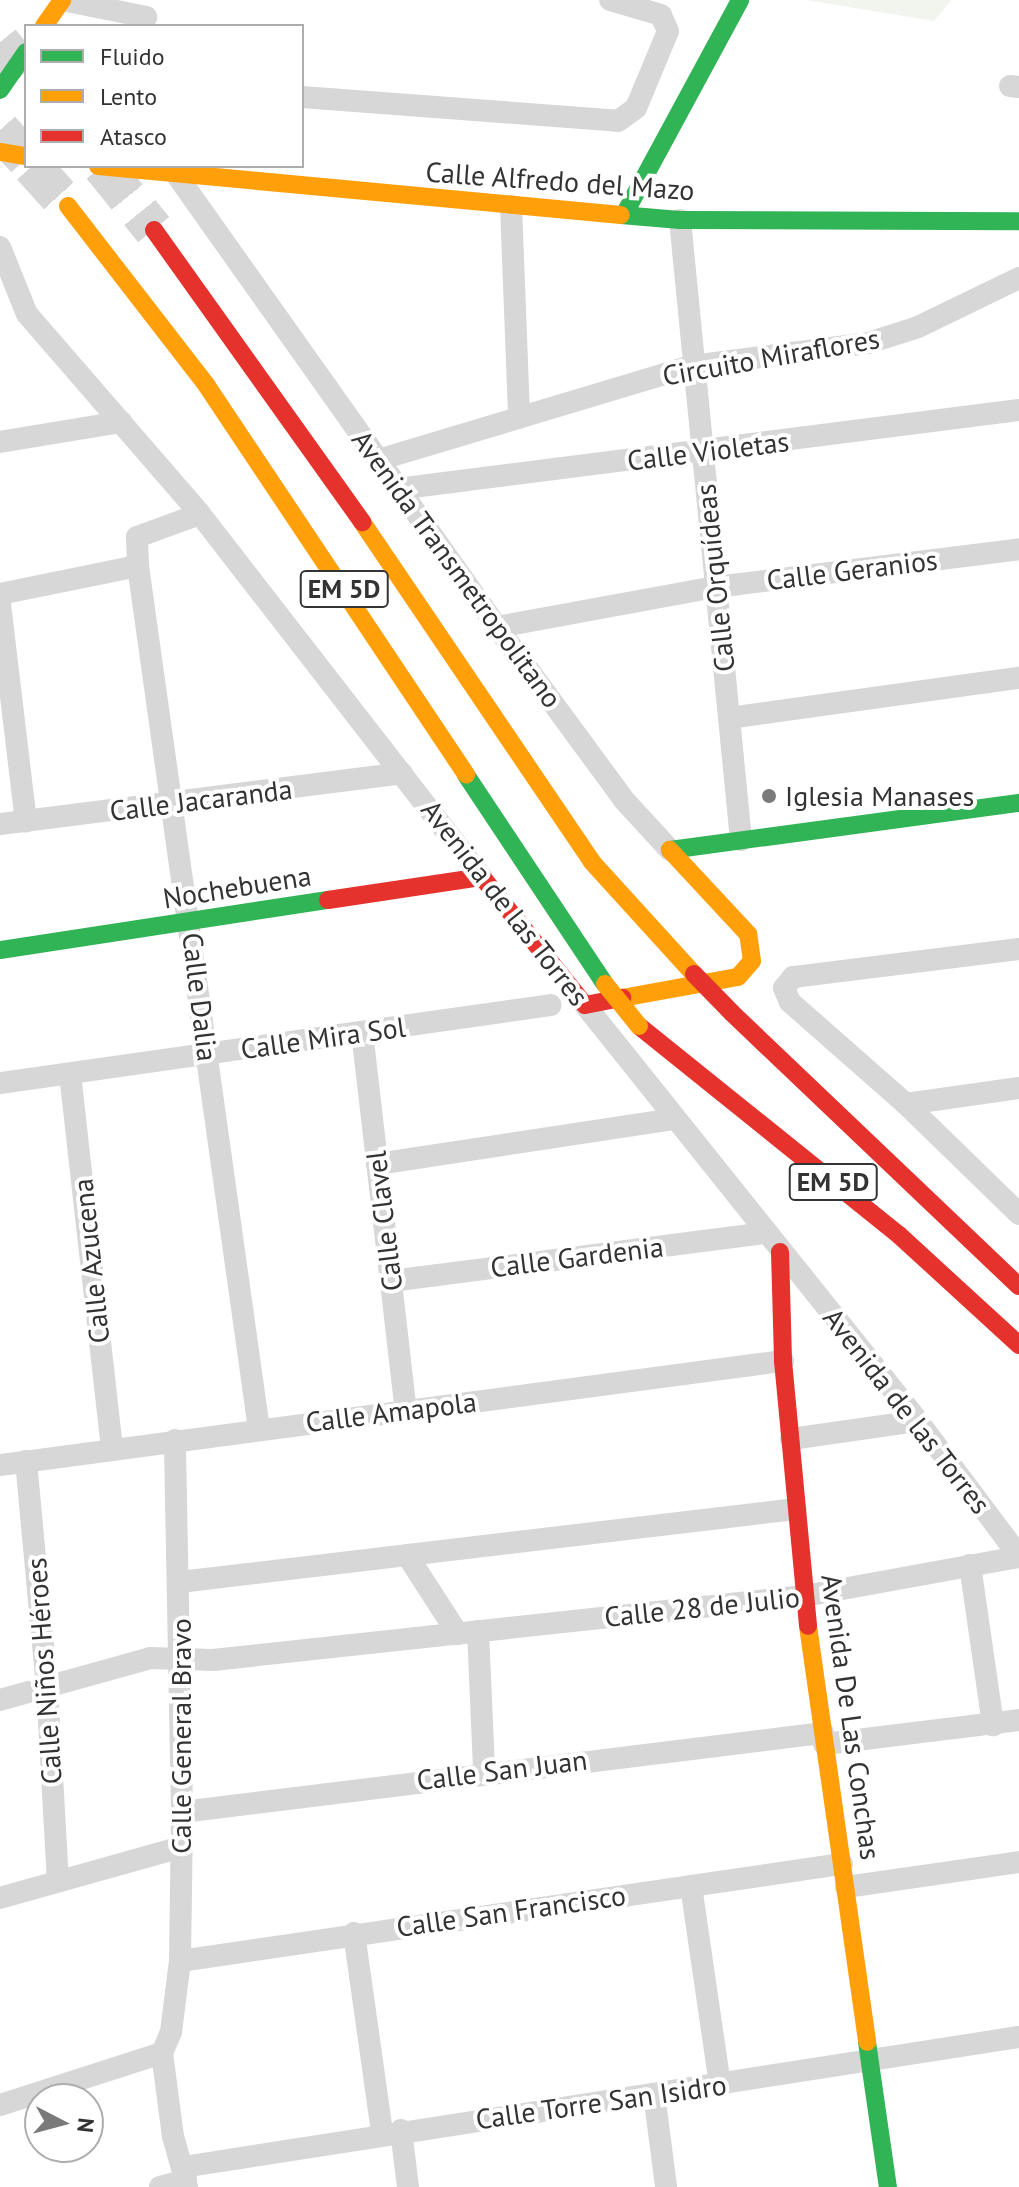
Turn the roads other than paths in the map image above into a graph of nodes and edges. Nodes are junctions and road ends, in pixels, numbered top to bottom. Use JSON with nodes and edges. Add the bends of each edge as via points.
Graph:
{"nodes":[{"id":1,"x":610,"y":0,"type":"edge"},
{"id":2,"x":740,"y":0,"type":"edge"},
{"id":3,"x":60,"y":2,"type":"edge"},
{"id":4,"x":147,"y":14,"type":"edge"},
{"id":5,"x":45,"y":24,"type":"edge"},
{"id":6,"x":69,"y":24,"type":"edge"},
{"id":7,"x":24,"y":55,"type":"edge"},
{"id":8,"x":0,"y":90,"type":"edge"},
{"id":9,"x":304,"y":97,"type":"edge"},
{"id":10,"x":0,"y":152,"type":"edge"},
{"id":11,"x":24,"y":156,"type":"edge"},
{"id":12,"x":123,"y":168,"type":"edge"},
{"id":13,"x":174,"y":172,"type":"edge"},
{"id":14,"x":68,"y":206,"type":"tunnel mouth"},
{"id":15,"x":511,"y":206,"type":"junction"},
{"id":16,"x":625,"y":213,"type":"junction"},
{"id":17,"x":680,"y":220,"type":"junction"},
{"id":18,"x":1019,"y":221,"type":"edge"},
{"id":19,"x":154,"y":230,"type":"tunnel mouth"},
{"id":20,"x":0,"y":247,"type":"edge"},
{"id":21,"x":1019,"y":278,"type":"edge"},
{"id":22,"x":692,"y":366,"type":"junction"},
{"id":23,"x":1019,"y":410,"type":"edge"},
{"id":24,"x":519,"y":418,"type":"junction"},
{"id":25,"x":121,"y":422,"type":"junction"},
{"id":26,"x":0,"y":442,"type":"edge"},
{"id":27,"x":703,"y":452,"type":"junction"},
{"id":28,"x":378,"y":460,"type":"junction"},
{"id":29,"x":397,"y":489,"type":"junction"},
{"id":30,"x":200,"y":514,"type":"junction"},
{"id":31,"x":1019,"y":549,"type":"edge"},
{"id":32,"x":138,"y":566,"type":"junction"},
{"id":33,"x":716,"y":587,"type":"junction"},
{"id":34,"x":0,"y":594,"type":"edge"},
{"id":35,"x":0,"y":604,"type":"edge"},
{"id":36,"x":497,"y":627,"type":"junction"},
{"id":37,"x":1019,"y":678,"type":"edge"},
{"id":38,"x":729,"y":718,"type":"junction"},
{"id":39,"x":402,"y":773,"type":"junction"},
{"id":40,"x":1019,"y":803,"type":"edge"},
{"id":41,"x":173,"y":805,"type":"junction"},
{"id":42,"x":26,"y":821,"type":"junction"},
{"id":43,"x":0,"y":824,"type":"edge"},
{"id":44,"x":741,"y":840,"type":"junction"},
{"id":45,"x":670,"y":850,"type":"junction"},
{"id":46,"x":482,"y":877,"type":"junction"},
{"id":47,"x":190,"y":923,"type":"junction"},
{"id":48,"x":1019,"y":949,"type":"edge"},
{"id":49,"x":0,"y":950,"type":"edge"},
{"id":50,"x":551,"y":1005,"type":"dead end"},
{"id":51,"x":585,"y":1005,"type":"junction"},
{"id":52,"x":362,"y":1032,"type":"junction"},
{"id":53,"x":207,"y":1055,"type":"junction"},
{"id":54,"x":70,"y":1074,"type":"junction"},
{"id":55,"x":0,"y":1083,"type":"edge"},
{"id":56,"x":1019,"y":1088,"type":"edge"},
{"id":57,"x":906,"y":1104,"type":"junction"},
{"id":58,"x":675,"y":1119,"type":"junction"},
{"id":59,"x":377,"y":1164,"type":"junction"},
{"id":60,"x":1019,"y":1214,"type":"edge"},
{"id":61,"x":764,"y":1233,"type":"junction"},
{"id":62,"x":780,"y":1252,"type":"junction"},
{"id":63,"x":391,"y":1281,"type":"junction"},
{"id":64,"x":1019,"y":1286,"type":"edge"},
{"id":65,"x":1019,"y":1345,"type":"edge"},
{"id":66,"x":783,"y":1361,"type":"junction"},
{"id":67,"x":406,"y":1410,"type":"junction"},
{"id":68,"x":918,"y":1421,"type":"junction"},
{"id":69,"x":259,"y":1429,"type":"junction"},
{"id":70,"x":791,"y":1439,"type":"junction"},
{"id":71,"x":175,"y":1440,"type":"junction"},
{"id":72,"x":112,"y":1449,"type":"junction"},
{"id":73,"x":26,"y":1461,"type":"junction"},
{"id":74,"x":0,"y":1465,"type":"edge"},
{"id":75,"x":796,"y":1509,"type":"junction"},
{"id":76,"x":407,"y":1555,"type":"junction"},
{"id":77,"x":1019,"y":1556,"type":"edge"},
{"id":78,"x":970,"y":1565,"type":"junction"},
{"id":79,"x":180,"y":1582,"type":"junction"},
{"id":80,"x":804,"y":1596,"type":"junction"},
{"id":81,"x":468,"y":1632,"type":"junction"},
{"id":82,"x":182,"y":1658,"type":"junction"},
{"id":83,"x":47,"y":1686,"type":"junction"},
{"id":84,"x":0,"y":1700,"type":"edge"},
{"id":85,"x":1019,"y":1720,"type":"edge"},
{"id":86,"x":993,"y":1725,"type":"junction"},
{"id":87,"x":823,"y":1739,"type":"junction"},
{"id":88,"x":484,"y":1771,"type":"junction"},
{"id":89,"x":182,"y":1812,"type":"junction"},
{"id":90,"x":181,"y":1847,"type":"junction"},
{"id":91,"x":1019,"y":1862,"type":"edge"},
{"id":92,"x":842,"y":1864,"type":"junction"},
{"id":93,"x":58,"y":1880,"type":"junction"},
{"id":94,"x":691,"y":1886,"type":"junction"},
{"id":95,"x":846,"y":1887,"type":"junction"},
{"id":96,"x":0,"y":1898,"type":"edge"},
{"id":97,"x":354,"y":1933,"type":"junction"},
{"id":98,"x":180,"y":1961,"type":"junction"},
{"id":99,"x":1019,"y":2037,"type":"edge"},
{"id":100,"x":162,"y":2053,"type":"junction"},
{"id":101,"x":869,"y":2062,"type":"junction"},
{"id":102,"x":720,"y":2085,"type":"junction"},
{"id":103,"x":654,"y":2094,"type":"junction"},
{"id":104,"x":0,"y":2105,"type":"edge"},
{"id":105,"x":391,"y":2132,"type":"junction"},
{"id":106,"x":185,"y":2178,"type":"edge"},
{"id":107,"x":160,"y":2187,"type":"edge"},
{"id":108,"x":408,"y":2187,"type":"edge"},
{"id":109,"x":666,"y":2187,"type":"edge"},
{"id":110,"x":888,"y":2187,"type":"edge"}],
"edges":[{"from":1,"to":9,"type":"street","via":[[661,15],[668,31],[636,108],[618,121]]},
{"from":2,"to":16,"type":"main road"},
{"from":3,"to":4,"type":"street"},
{"from":3,"to":5,"type":"main road"},
{"from":3,"to":6,"type":"main road"},
{"from":7,"to":8,"type":"main road"},
{"from":10,"to":11,"type":"main road"},
{"from":12,"to":13,"type":"main road","name":"Calle Alfredo del Mazo"},
{"from":13,"to":15,"type":"main road","name":"Calle Alfredo del Mazo"},
{"from":13,"to":28,"type":"street","name":"Avenida Transmetropolitano"},
{"from":14,"to":65,"type":"main road","number":"EM 5D","bridge":true,"via":[[207,386],[605,984],[639,1026],[899,1235]]},
{"from":15,"to":16,"type":"main road","name":"Calle Alfredo del Mazo"},
{"from":15,"to":24,"type":"street"},
{"from":16,"to":17,"type":"main road","name":"Calle Alfredo del Mazo"},
{"from":17,"to":18,"type":"main road","name":"Calle Alfredo del Mazo"},
{"from":17,"to":22,"type":"street","name":"Calle Orquídeas"},
{"from":19,"to":64,"type":"main road","number":"EM 5D","bridge":true,"via":[[285,408],[592,862],[732,1013]]},
{"from":20,"to":25,"type":"street","name":"Avenida de las Torres","via":[[27,314]]},
{"from":21,"to":22,"type":"street","name":"Circuito Miraflores","via":[[918,327],[868,343]]},
{"from":22,"to":24,"type":"street","name":"Circuito Miraflores"},
{"from":22,"to":27,"type":"street","name":"Calle Orquídeas"},
{"from":23,"to":27,"type":"street","name":"Calle Violetas"},
{"from":24,"to":28,"type":"street","name":"Circuito Miraflores"},
{"from":25,"to":26,"type":"street"},
{"from":25,"to":30,"type":"street","name":"Avenida de las Torres"},
{"from":27,"to":29,"type":"street","name":"Calle Violetas"},
{"from":27,"to":33,"type":"street","name":"Calle Orquídeas"},
{"from":28,"to":29,"type":"street","name":"Avenida Transmetropolitano"},
{"from":29,"to":36,"type":"street","name":"Avenida Transmetropolitano"},
{"from":30,"to":32,"type":"street","via":[[137,537]]},
{"from":30,"to":39,"type":"street","name":"Avenida de las Torres"},
{"from":31,"to":33,"type":"street","name":"Calle Geranios"},
{"from":32,"to":34,"type":"street"},
{"from":32,"to":41,"type":"street","name":"Calle Dalia"},
{"from":33,"to":36,"type":"street","name":"Calle Geranios"},
{"from":33,"to":38,"type":"street","name":"Calle Orquídeas"},
{"from":35,"to":42,"type":"street"},
{"from":36,"to":45,"type":"street","name":"Avenida Transmetropolitano","via":[[624,800]]},
{"from":37,"to":38,"type":"street"},
{"from":38,"to":44,"type":"street","name":"Calle Orquídeas"},
{"from":39,"to":41,"type":"street","name":"Calle Jacaranda"},
{"from":39,"to":46,"type":"street","name":"Avenida de las Torres"},
{"from":40,"to":44,"type":"main road"},
{"from":41,"to":42,"type":"street","name":"Calle Jacaranda"},
{"from":41,"to":47,"type":"street","name":"Calle Dalia"},
{"from":42,"to":43,"type":"street","name":"Calle Jacaranda"},
{"from":44,"to":45,"type":"main road"},
{"from":45,"to":51,"type":"main road","name":"Avenida Transmetropolitano","via":[[748,934],[752,961],[738,977]]},
{"from":46,"to":47,"type":"main road","name":"Nochebuena"},
{"from":46,"to":51,"type":"main road","name":"Avenida de las Torres"},
{"from":47,"to":49,"type":"main road","name":"Nochebuena"},
{"from":47,"to":53,"type":"street","name":"Calle Dalia"},
{"from":48,"to":57,"type":"street","via":[[793,977],[784,988],[790,1002]]},
{"from":50,"to":52,"type":"street","name":"Calle Mira Sol"},
{"from":51,"to":58,"type":"street","name":"Avenida de las Torres"},
{"from":52,"to":53,"type":"street","name":"Calle Mira Sol"},
{"from":52,"to":59,"type":"street","name":"Calle Clavel"},
{"from":53,"to":54,"type":"street","name":"Calle Mira Sol"},
{"from":53,"to":69,"type":"street","name":"Calle Dalia"},
{"from":54,"to":55,"type":"street","name":"Calle Mira Sol"},
{"from":54,"to":72,"type":"street","name":"Calle Azucena"},
{"from":56,"to":57,"type":"street"},
{"from":57,"to":60,"type":"street"},
{"from":58,"to":59,"type":"street"},
{"from":58,"to":61,"type":"street","name":"Avenida de las Torres"},
{"from":59,"to":63,"type":"street","name":"Calle Clavel"},
{"from":61,"to":62,"type":"street","name":"Avenida de las Torres"},
{"from":61,"to":63,"type":"street","name":"Calle Gardenia"},
{"from":62,"to":66,"type":"main road","name":"Avenida De Las Conchas"},
{"from":62,"to":68,"type":"street","name":"Avenida de las Torres"},
{"from":63,"to":67,"type":"street","name":"Calle Clavel"},
{"from":66,"to":67,"type":"street","name":"Calle Amapola"},
{"from":66,"to":70,"type":"main road","name":"Avenida De Las Conchas"},
{"from":67,"to":69,"type":"street","name":"Calle Amapola"},
{"from":68,"to":70,"type":"street"},
{"from":68,"to":77,"type":"street","name":"Avenida de las Torres"},
{"from":69,"to":71,"type":"street","name":"Calle Amapola"},
{"from":70,"to":75,"type":"main road","name":"Avenida De Las Conchas"},
{"from":71,"to":72,"type":"street","name":"Calle Amapola"},
{"from":71,"to":79,"type":"street","name":"Calle General Bravo"},
{"from":72,"to":73,"type":"street","name":"Calle Amapola"},
{"from":73,"to":74,"type":"street","name":"Calle Amapola"},
{"from":73,"to":83,"type":"street","name":"Calle Niños Héroes"},
{"from":75,"to":76,"type":"street"},
{"from":75,"to":80,"type":"main road","name":"Avenida De Las Conchas"},
{"from":76,"to":79,"type":"street"},
{"from":76,"to":81,"type":"street"},
{"from":77,"to":78,"type":"street","name":"Calle 28 de Julio"},
{"from":78,"to":80,"type":"street","name":"Calle 28 de Julio"},
{"from":78,"to":86,"type":"street"},
{"from":79,"to":82,"type":"street","name":"Calle General Bravo"},
{"from":80,"to":81,"type":"street","name":"Calle 28 de Julio"},
{"from":80,"to":87,"type":"main road","name":"Avenida De Las Conchas"},
{"from":81,"to":82,"type":"street","name":"Calle 28 de Julio","via":[[213,1660]]},
{"from":81,"to":88,"type":"street"},
{"from":82,"to":83,"type":"street","name":"Calle 28 de Julio","via":[[150,1658]]},
{"from":82,"to":89,"type":"street","name":"Calle General Bravo"},
{"from":83,"to":84,"type":"street","name":"Calle 28 de Julio"},
{"from":83,"to":93,"type":"street","name":"Calle Niños Héroes"},
{"from":85,"to":86,"type":"street","name":"Calle San Juan"},
{"from":86,"to":87,"type":"street","name":"Calle San Juan"},
{"from":87,"to":88,"type":"street","name":"Calle San Juan"},
{"from":87,"to":92,"type":"main road","name":"Avenida De Las Conchas"},
{"from":88,"to":89,"type":"street","name":"Calle San Juan"},
{"from":89,"to":90,"type":"street","name":"Calle General Bravo"},
{"from":90,"to":93,"type":"street"},
{"from":90,"to":98,"type":"street","name":"Calle General Bravo"},
{"from":91,"to":95,"type":"street"},
{"from":92,"to":94,"type":"street","name":"Calle San Francisco"},
{"from":92,"to":95,"type":"main road","name":"Avenida De Las Conchas"},
{"from":93,"to":96,"type":"street"},
{"from":94,"to":97,"type":"street","name":"Calle San Francisco"},
{"from":94,"to":102,"type":"street"},
{"from":95,"to":101,"type":"main road","name":"Avenida De Las Conchas"},
{"from":97,"to":98,"type":"street","name":"Calle San Francisco"},
{"from":97,"to":105,"type":"street"},
{"from":98,"to":100,"type":"street","name":"Calle General Bravo","via":[[171,2032]]},
{"from":99,"to":101,"type":"street","name":"Calle Torre San Isidro"},
{"from":100,"to":104,"type":"street"},
{"from":100,"to":106,"type":"street"},
{"from":101,"to":102,"type":"street","name":"Calle Torre San Isidro"},
{"from":101,"to":110,"type":"main road","name":"Avenida De Las Conchas"},
{"from":102,"to":103,"type":"street","name":"Calle Torre San Isidro"},
{"from":103,"to":105,"type":"street","name":"Calle Torre San Isidro"},
{"from":103,"to":109,"type":"street"},
{"from":105,"to":106,"type":"street","name":"Calle Torre San Isidro"},
{"from":105,"to":108,"type":"street"},
{"from":106,"to":107,"type":"street","name":"Calle Torre San Isidro"}]}
